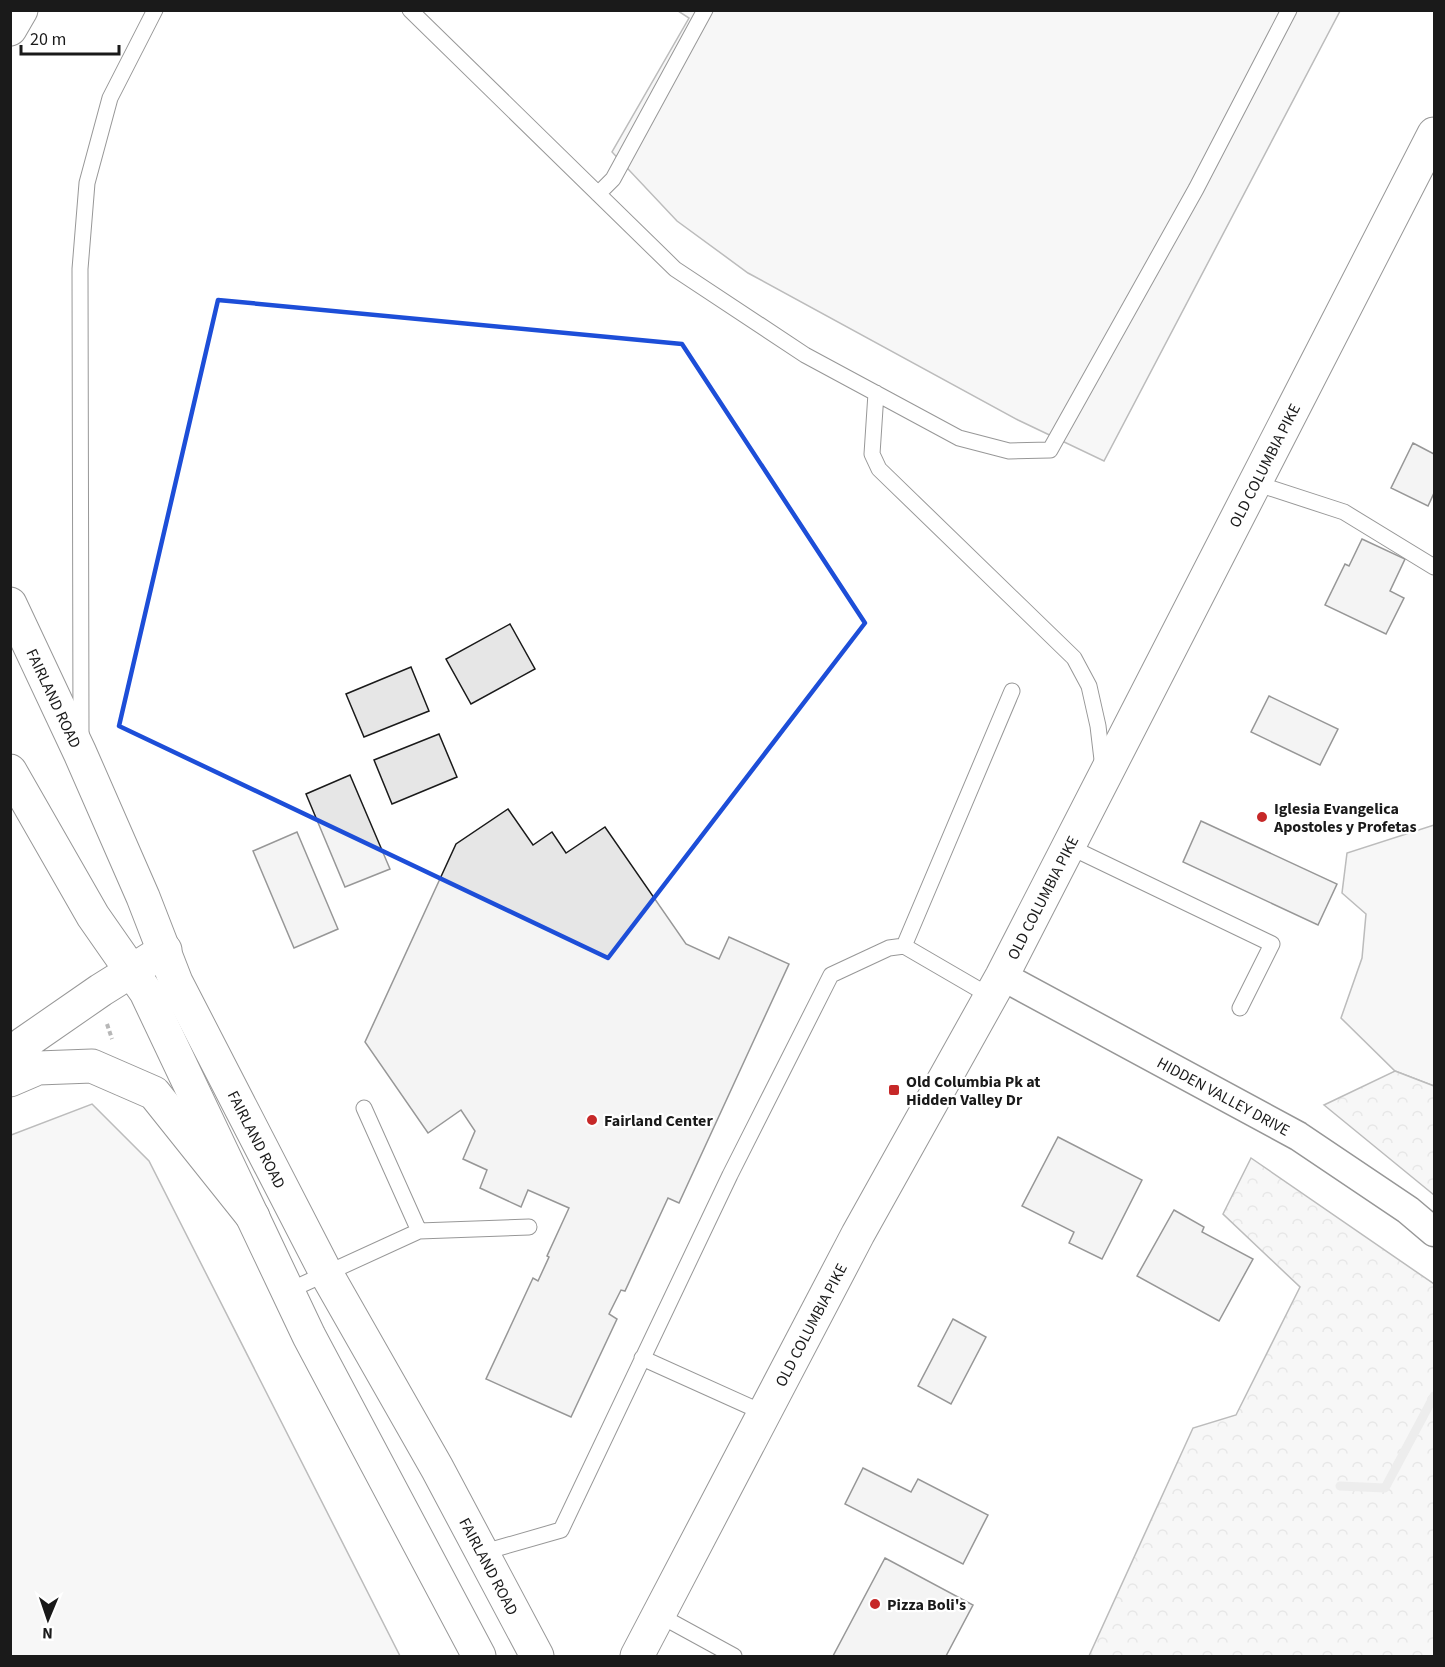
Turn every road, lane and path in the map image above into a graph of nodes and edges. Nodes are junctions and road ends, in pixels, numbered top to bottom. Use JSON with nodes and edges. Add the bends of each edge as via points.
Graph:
{"nodes":[{"id":1,"x":21,"y":10,"type":"edge"},
{"id":2,"x":155,"y":10,"type":"edge"},
{"id":3,"x":411,"y":10,"type":"edge"},
{"id":4,"x":705,"y":10,"type":"edge"},
{"id":5,"x":1289,"y":10,"type":"edge"},
{"id":6,"x":10,"y":29,"type":"edge"},
{"id":7,"x":1434,"y":134,"type":"edge"},
{"id":8,"x":598,"y":194,"type":"junction"},
{"id":9,"x":876,"y":393,"type":"junction"},
{"id":10,"x":1255,"y":483,"type":"junction"},
{"id":11,"x":1434,"y":567,"type":"edge"},
{"id":12,"x":10,"y":604,"type":"edge"},
{"id":13,"x":1012,"y":691,"type":"dead end"},
{"id":14,"x":80,"y":753,"type":"junction"},
{"id":15,"x":10,"y":771,"type":"edge"},
{"id":16,"x":1104,"y":777,"type":"junction"},
{"id":17,"x":1068,"y":846,"type":"junction"},
{"id":18,"x":904,"y":946,"type":"junction"},
{"id":19,"x":165,"y":950,"type":"junction"},
{"id":20,"x":130,"y":971,"type":"junction"},
{"id":21,"x":996,"y":986,"type":"junction"},
{"id":22,"x":1240,"y":1008,"type":"dead end"},
{"id":23,"x":10,"y":1057,"type":"edge"},
{"id":24,"x":10,"y":1080,"type":"edge"},
{"id":25,"x":364,"y":1108,"type":"dead end"},
{"id":26,"x":254,"y":1217,"type":"junction"},
{"id":27,"x":529,"y":1227,"type":"dead end"},
{"id":28,"x":419,"y":1231,"type":"junction"},
{"id":29,"x":1434,"y":1232,"type":"edge"},
{"id":30,"x":326,"y":1273,"type":"junction"},
{"id":31,"x":288,"y":1291,"type":"junction"},
{"id":32,"x":642,"y":1358,"type":"junction"},
{"id":33,"x":764,"y":1413,"type":"junction"},
{"id":34,"x":481,"y":1554,"type":"junction"},
{"id":35,"x":659,"y":1615,"type":"junction"},
{"id":36,"x":479,"y":1656,"type":"edge"},
{"id":37,"x":537,"y":1656,"type":"edge"},
{"id":38,"x":637,"y":1656,"type":"edge"},
{"id":39,"x":734,"y":1656,"type":"edge"}],
"edges":[{"from":1,"to":6,"type":"main road"},
{"from":2,"to":14,"type":"lane","via":[[110,98],[87,183],[80,269]]},
{"from":3,"to":8,"type":"lane"},
{"from":4,"to":8,"type":"lane","via":[[613,179]]},
{"from":5,"to":9,"type":"lane","via":[[1196,189],[1050,450],[1009,451],[959,438]]},
{"from":7,"to":10,"type":"main road","name":"OLD COLUMBIA PIKE"},
{"from":8,"to":9,"type":"lane","via":[[675,269],[805,355]]},
{"from":9,"to":16,"type":"lane","via":[[872,454],[879,469],[1074,658],[1089,686]]},
{"from":10,"to":11,"type":"lane","via":[[1344,512]]},
{"from":10,"to":16,"type":"main road","name":"OLD COLUMBIA PIKE"},
{"from":12,"to":14,"type":"main road","name":"FAIRLAND ROAD"},
{"from":13,"to":18,"type":"lane"},
{"from":14,"to":19,"type":"main road","name":"FAIRLAND ROAD"},
{"from":15,"to":20,"type":"main road","via":[[93,916]]},
{"from":16,"to":17,"type":"main road","name":"OLD COLUMBIA PIKE"},
{"from":17,"to":21,"type":"main road","name":"OLD COLUMBIA PIKE"},
{"from":17,"to":22,"type":"lane","via":[[1272,944]]},
{"from":18,"to":21,"type":"lane"},
{"from":18,"to":32,"type":"lane","via":[[889,948],[831,975]]},
{"from":19,"to":20,"type":"main road"},
{"from":19,"to":30,"type":"main road","name":"FAIRLAND ROAD","via":[[176,982]]},
{"from":20,"to":23,"type":"main road"},
{"from":20,"to":26,"type":"main road","via":[[146,992]]},
{"from":21,"to":29,"type":"street","name":"HIDDEN VALLEY DRIVE","via":[[1298,1136]]},
{"from":21,"to":33,"type":"main road","name":"OLD COLUMBIA PIKE"},
{"from":24,"to":26,"type":"main road","via":[[38,1068],[92,1066],[154,1093]]},
{"from":25,"to":28,"type":"lane"},
{"from":26,"to":31,"type":"main road"},
{"from":27,"to":28,"type":"lane"},
{"from":28,"to":30,"type":"lane"},
{"from":30,"to":31,"type":"lane"},
{"from":30,"to":34,"type":"main road","name":"FAIRLAND ROAD","via":[[437,1468]]},
{"from":31,"to":36,"type":"main road"},
{"from":32,"to":33,"type":"lane"},
{"from":32,"to":34,"type":"lane","via":[[561,1530]]},
{"from":33,"to":35,"type":"main road","name":"OLD COLUMBIA PIKE"},
{"from":34,"to":37,"type":"main road","name":"FAIRLAND ROAD"},
{"from":35,"to":38,"type":"main road","name":"OLD COLUMBIA PIKE"},
{"from":35,"to":39,"type":"lane"}]}
